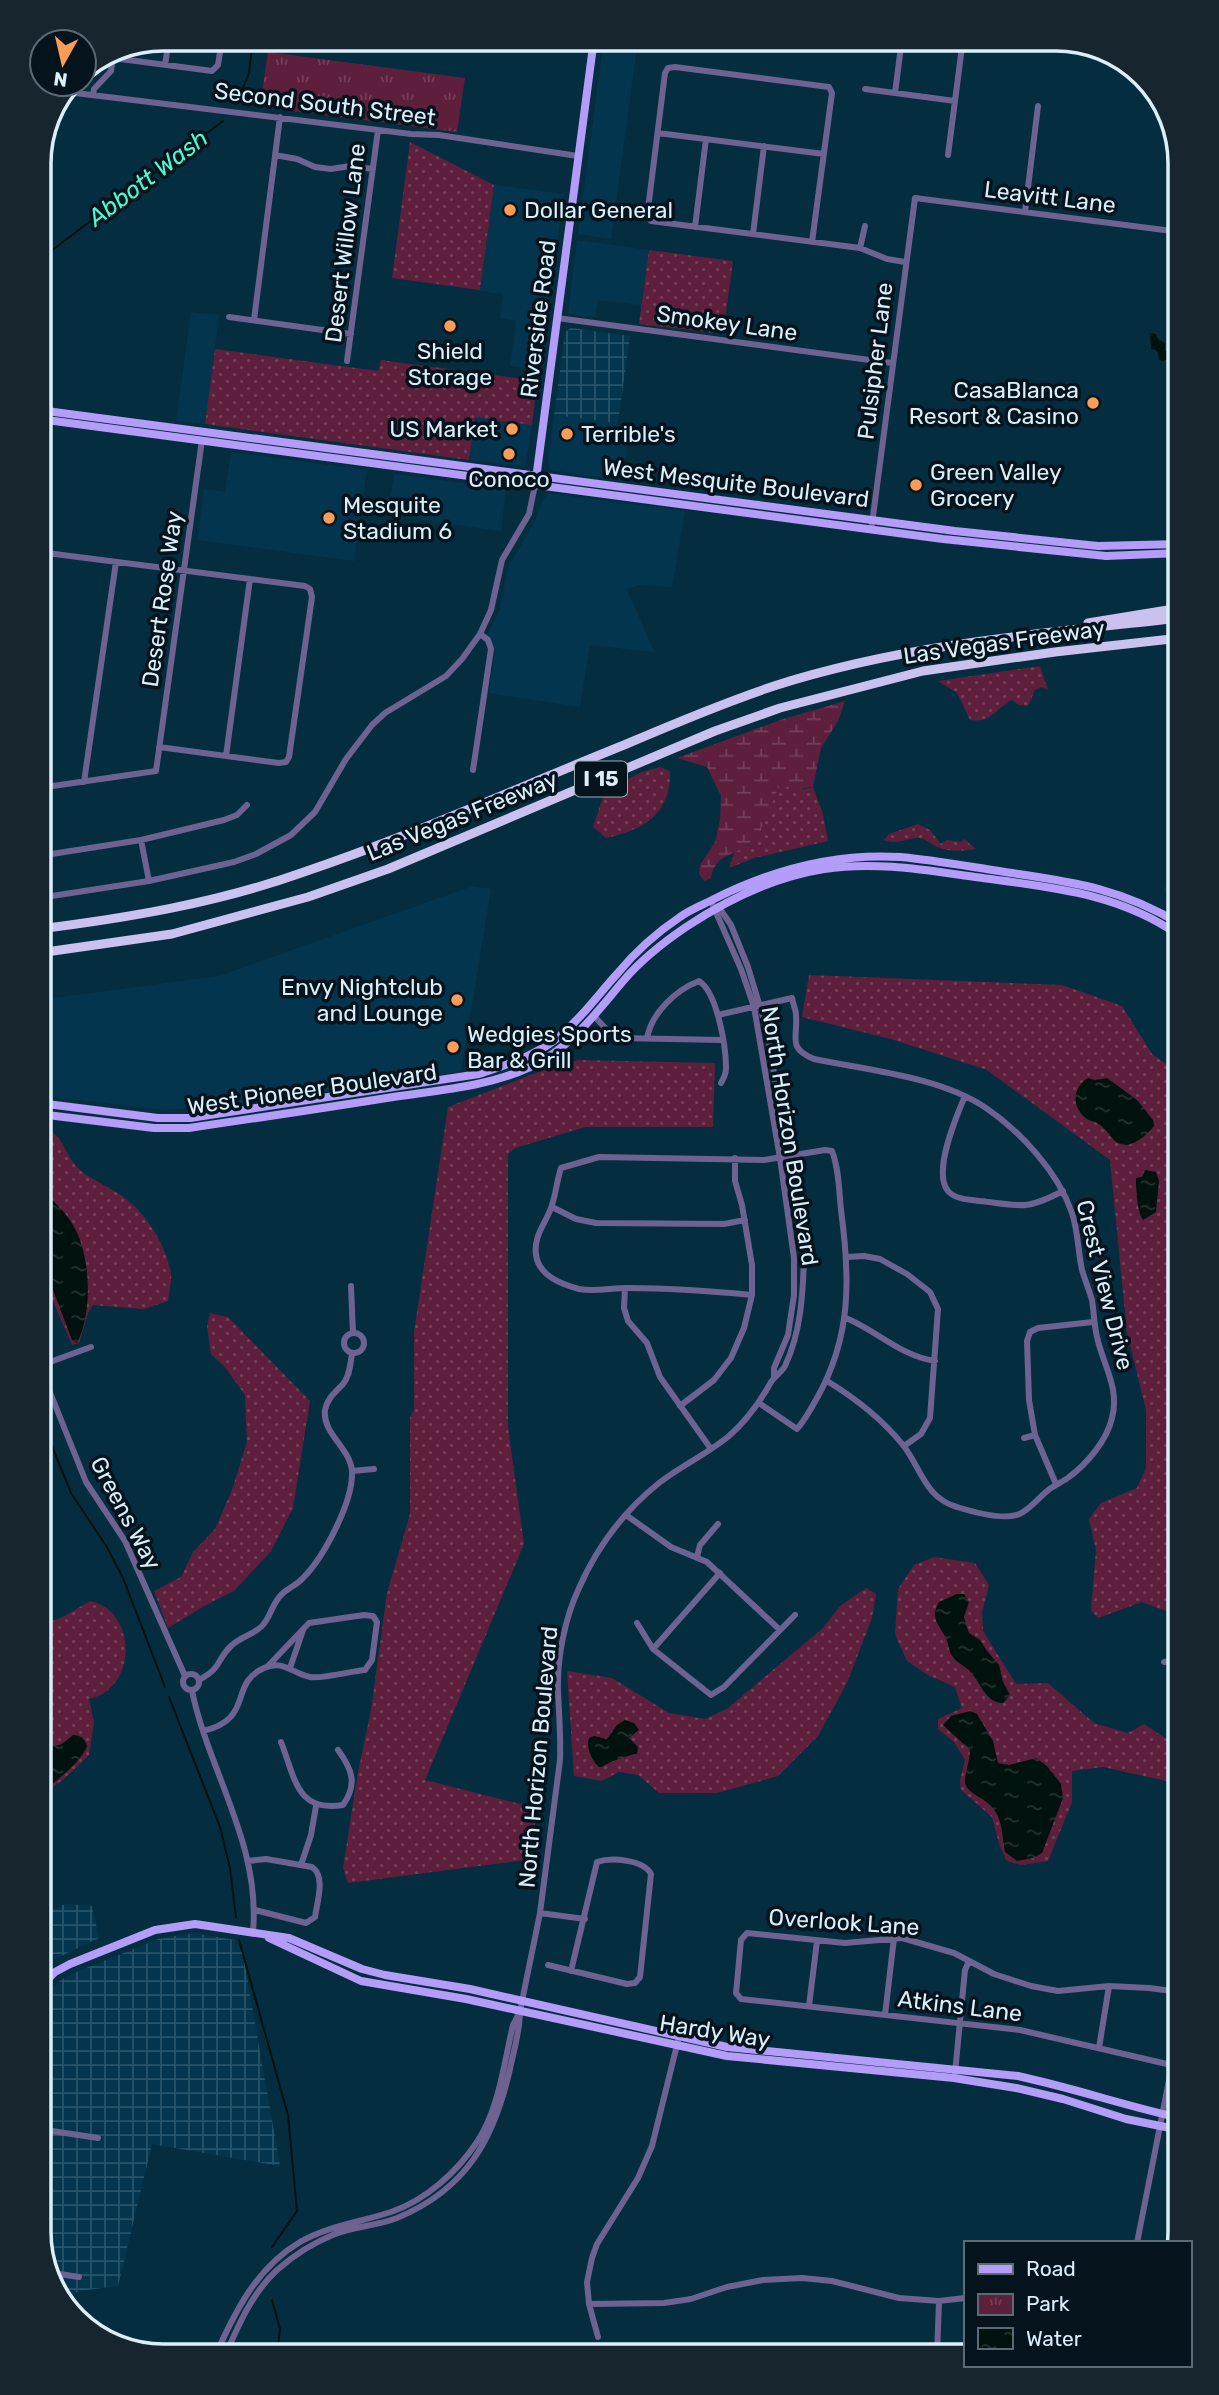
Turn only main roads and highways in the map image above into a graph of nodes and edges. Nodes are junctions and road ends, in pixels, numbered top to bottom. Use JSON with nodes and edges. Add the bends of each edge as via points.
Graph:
{"nodes":[{"id":1,"x":592,"y":51,"type":"edge"},
{"id":2,"x":51,"y":416,"type":"edge"},
{"id":3,"x":536,"y":480,"type":"junction"},
{"id":4,"x":872,"y":525,"type":"junction"},
{"id":5,"x":955,"y":531,"type":"junction"},
{"id":6,"x":943,"y":539,"type":"junction"},
{"id":7,"x":1168,"y":544,"type":"edge"},
{"id":8,"x":1168,"y":554,"type":"edge"},
{"id":9,"x":1168,"y":610,"type":"edge"},
{"id":10,"x":1168,"y":619,"type":"edge"},
{"id":11,"x":1021,"y":635,"type":"junction"},
{"id":12,"x":1168,"y":640,"type":"edge"},
{"id":13,"x":1168,"y":917,"type":"edge"},
{"id":14,"x":51,"y":928,"type":"edge"},
{"id":15,"x":1168,"y":928,"type":"edge"},
{"id":16,"x":51,"y":951,"type":"edge"},
{"id":17,"x":51,"y":1105,"type":"edge"},
{"id":18,"x":51,"y":1115,"type":"edge"},
{"id":19,"x":253,"y":1932,"type":"junction"},
{"id":20,"x":51,"y":1976,"type":"edge"},
{"id":21,"x":1168,"y":2116,"type":"edge"},
{"id":22,"x":1168,"y":2128,"type":"edge"}],
"edges":[{"from":1,"to":3,"type":"main road","name":"Riverside Road"},
{"from":2,"to":3,"type":"main road","name":"West Mesquite Boulevard"},
{"from":3,"to":4,"type":"main road","name":"West Mesquite Boulevard"},
{"from":4,"to":5,"type":"main road","name":"West Mesquite Boulevard"},
{"from":4,"to":6,"type":"main road","name":"West Mesquite Boulevard"},
{"from":5,"to":6,"type":"main road"},
{"from":5,"to":7,"type":"main road","name":"West Mesquite Boulevard","via":[[1098,546]]},
{"from":6,"to":8,"type":"main road","name":"West Mesquite Boulevard","via":[[1106,556]]},
{"from":9,"to":11,"type":"highway"},
{"from":10,"to":11,"type":"highway","name":"Las Vegas Freeway","number":"I 15"},
{"from":11,"to":14,"type":"highway","name":"Las Vegas Freeway","number":"I 15","via":[[917,651],[775,686],[299,874],[167,909]]},
{"from":12,"to":16,"type":"highway","name":"Las Vegas Freeway","number":"I 15","via":[[923,671],[792,705],[308,897],[172,934]]},
{"from":13,"to":17,"type":"main road","name":"West Pioneer Boulevard","via":[[1116,892],[1085,884],[901,857],[825,861],[740,886],[681,916],[643,946],[554,1040],[523,1058],[479,1074],[190,1118]]},
{"from":15,"to":18,"type":"main road","name":"West Pioneer Boulevard","via":[[1140,912],[1081,892],[901,866],[812,872],[754,889],[685,928],[625,979],[595,1017],[562,1047],[530,1067],[479,1084],[189,1129]]},
{"from":19,"to":20,"type":"main road","name":"Hardy Way","via":[[195,1924],[155,1930]]},
{"from":19,"to":21,"type":"main road","name":"Hardy Way","via":[[289,1938],[385,1975],[470,1989],[727,2047],[955,2068],[1042,2081]]},
{"from":19,"to":22,"type":"main road","name":"Hardy Way","via":[[361,1981],[727,2056],[1016,2088]]}]}
